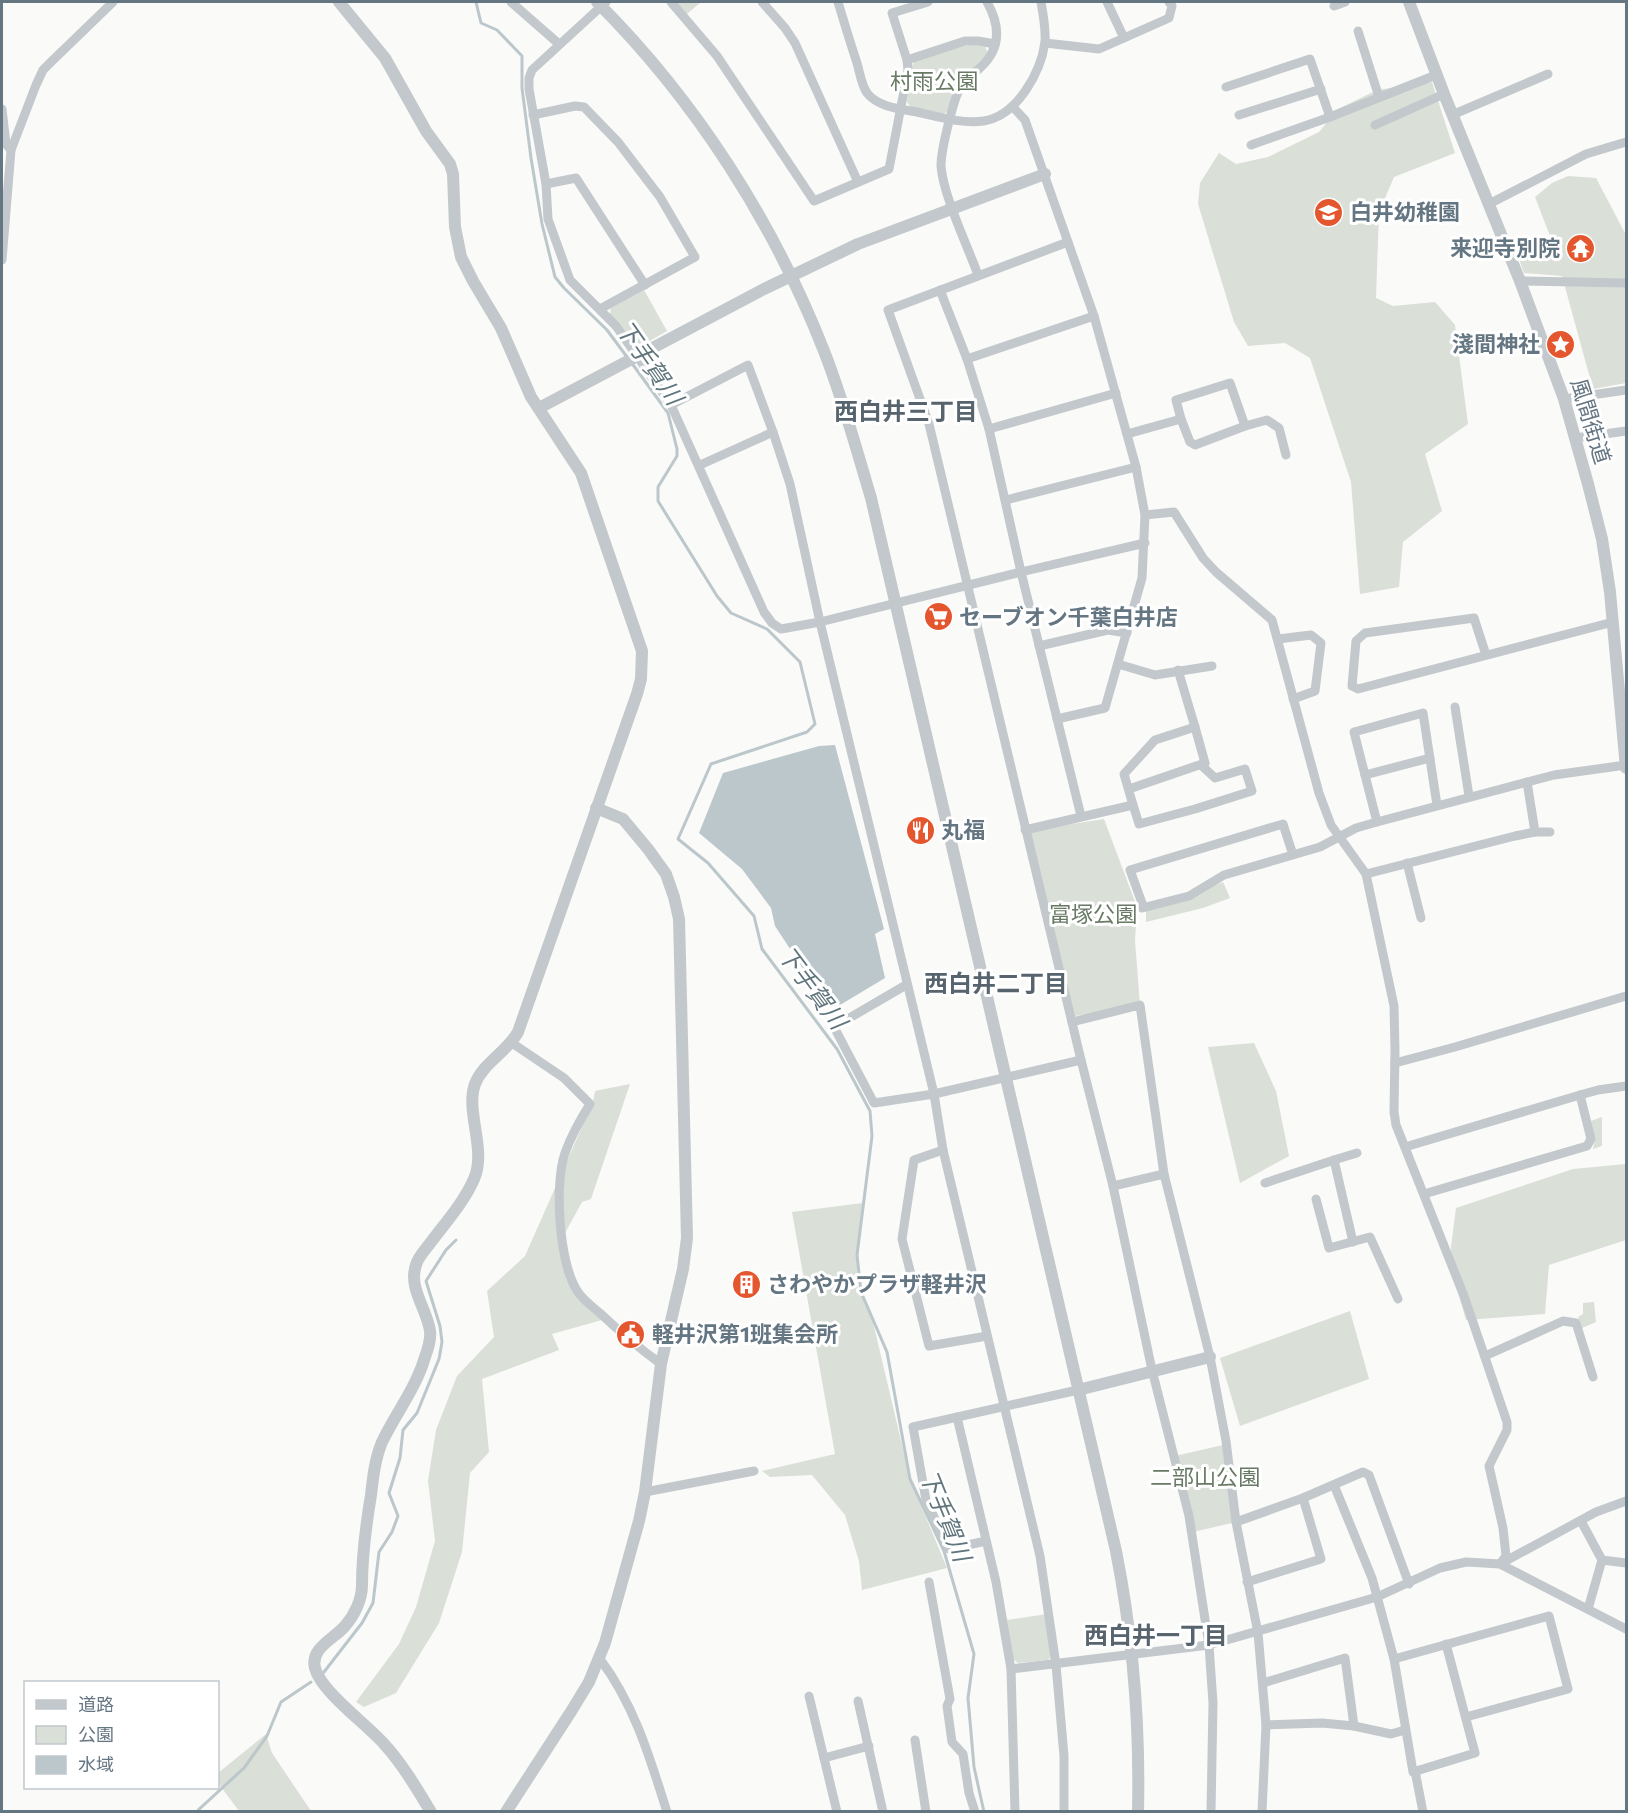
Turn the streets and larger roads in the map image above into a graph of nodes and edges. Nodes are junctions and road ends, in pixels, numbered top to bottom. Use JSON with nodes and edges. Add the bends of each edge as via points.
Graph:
{"nodes":[{"id":1,"x":113,"y":2,"type":"edge"},
{"id":2,"x":339,"y":2,"type":"edge"},
{"id":3,"x":511,"y":2,"type":"edge"},
{"id":4,"x":671,"y":2,"type":"edge"},
{"id":5,"x":762,"y":2,"type":"edge"},
{"id":6,"x":838,"y":2,"type":"edge"},
{"id":7,"x":928,"y":2,"type":"edge"},
{"id":8,"x":987,"y":2,"type":"edge"},
{"id":9,"x":1041,"y":2,"type":"edge"},
{"id":10,"x":1107,"y":2,"type":"edge"},
{"id":11,"x":1169,"y":2,"type":"edge"},
{"id":12,"x":1345,"y":2,"type":"edge"},
{"id":13,"x":1409,"y":2,"type":"edge"},
{"id":14,"x":601,"y":3,"type":"edge"},
{"id":15,"x":1334,"y":6,"type":"dead end"},
{"id":16,"x":1358,"y":31,"type":"dead end"},
{"id":17,"x":1124,"y":38,"type":"junction"},
{"id":18,"x":1045,"y":43,"type":"junction"},
{"id":19,"x":559,"y":44,"type":"junction"},
{"id":20,"x":995,"y":44,"type":"junction"},
{"id":21,"x":907,"y":60,"type":"junction"},
{"id":22,"x":1548,"y":74,"type":"dead end"},
{"id":23,"x":1436,"y":75,"type":"junction"},
{"id":24,"x":1226,"y":87,"type":"dead end"},
{"id":25,"x":1321,"y":89,"type":"junction"},
{"id":26,"x":1443,"y":94,"type":"junction"},
{"id":27,"x":1379,"y":97,"type":"junction"},
{"id":28,"x":1013,"y":107,"type":"junction"},
{"id":29,"x":2,"y":109,"type":"edge"},
{"id":30,"x":902,"y":109,"type":"junction"},
{"id":31,"x":533,"y":115,"type":"junction"},
{"id":32,"x":1452,"y":115,"type":"junction"},
{"id":33,"x":1239,"y":116,"type":"dead end"},
{"id":34,"x":1330,"y":117,"type":"junction"},
{"id":35,"x":951,"y":119,"type":"junction"},
{"id":36,"x":1375,"y":125,"type":"dead end"},
{"id":37,"x":1626,"y":142,"type":"edge"},
{"id":38,"x":1251,"y":145,"type":"dead end"},
{"id":39,"x":10,"y":150,"type":"junction"},
{"id":40,"x":1045,"y":174,"type":"junction"},
{"id":41,"x":858,"y":182,"type":"junction"},
{"id":42,"x":546,"y":184,"type":"junction"},
{"id":43,"x":1488,"y":204,"type":"junction"},
{"id":44,"x":953,"y":207,"type":"junction"},
{"id":45,"x":1068,"y":242,"type":"junction"},
{"id":46,"x":2,"y":260,"type":"edge"},
{"id":47,"x":978,"y":275,"type":"junction"},
{"id":48,"x":791,"y":276,"type":"junction"},
{"id":49,"x":1520,"y":281,"type":"junction"},
{"id":50,"x":1626,"y":283,"type":"edge"},
{"id":51,"x":645,"y":285,"type":"junction"},
{"id":52,"x":939,"y":290,"type":"junction"},
{"id":53,"x":600,"y":309,"type":"junction"},
{"id":54,"x":1094,"y":316,"type":"junction"},
{"id":55,"x":633,"y":359,"type":"junction"},
{"id":56,"x":967,"y":359,"type":"junction"},
{"id":57,"x":1626,"y":390,"type":"edge"},
{"id":58,"x":1116,"y":393,"type":"junction"},
{"id":59,"x":1564,"y":399,"type":"junction"},
{"id":60,"x":671,"y":405,"type":"junction"},
{"id":61,"x":539,"y":408,"type":"junction"},
{"id":62,"x":1181,"y":419,"type":"junction"},
{"id":63,"x":1245,"y":426,"type":"junction"},
{"id":64,"x":988,"y":429,"type":"junction"},
{"id":65,"x":1626,"y":431,"type":"edge"},
{"id":66,"x":773,"y":432,"type":"junction"},
{"id":67,"x":1127,"y":434,"type":"junction"},
{"id":68,"x":1575,"y":438,"type":"junction"},
{"id":69,"x":1286,"y":455,"type":"dead end"},
{"id":70,"x":700,"y":465,"type":"junction"},
{"id":71,"x":1136,"y":467,"type":"junction"},
{"id":72,"x":1005,"y":500,"type":"junction"},
{"id":73,"x":1145,"y":515,"type":"junction"},
{"id":74,"x":1145,"y":543,"type":"junction"},
{"id":75,"x":1021,"y":572,"type":"junction"},
{"id":76,"x":968,"y":586,"type":"junction"},
{"id":77,"x":895,"y":604,"type":"junction"},
{"id":78,"x":820,"y":622,"type":"junction"},
{"id":79,"x":1613,"y":622,"type":"junction"},
{"id":80,"x":1127,"y":633,"type":"junction"},
{"id":81,"x":1278,"y":639,"type":"junction"},
{"id":82,"x":1039,"y":646,"type":"junction"},
{"id":83,"x":1486,"y":655,"type":"junction"},
{"id":84,"x":1118,"y":664,"type":"junction"},
{"id":85,"x":1212,"y":666,"type":"dead end"},
{"id":86,"x":1178,"y":670,"type":"junction"},
{"id":87,"x":1293,"y":699,"type":"junction"},
{"id":88,"x":1455,"y":707,"type":"dead end"},
{"id":89,"x":1057,"y":719,"type":"junction"},
{"id":90,"x":1195,"y":727,"type":"junction"},
{"id":91,"x":1430,"y":758,"type":"junction"},
{"id":92,"x":1201,"y":765,"type":"junction"},
{"id":93,"x":1626,"y":767,"type":"edge"},
{"id":94,"x":1365,"y":775,"type":"junction"},
{"id":95,"x":1527,"y":782,"type":"junction"},
{"id":96,"x":1129,"y":789,"type":"junction"},
{"id":97,"x":1469,"y":796,"type":"junction"},
{"id":98,"x":1133,"y":805,"type":"junction"},
{"id":99,"x":1437,"y":805,"type":"junction"},
{"id":100,"x":596,"y":808,"type":"junction"},
{"id":101,"x":1081,"y":816,"type":"junction"},
{"id":102,"x":1377,"y":822,"type":"junction"},
{"id":103,"x":1025,"y":830,"type":"junction"},
{"id":104,"x":1535,"y":832,"type":"junction"},
{"id":105,"x":1550,"y":832,"type":"dead end"},
{"id":106,"x":1339,"y":837,"type":"junction"},
{"id":107,"x":1293,"y":855,"type":"junction"},
{"id":108,"x":1407,"y":864,"type":"junction"},
{"id":109,"x":1366,"y":874,"type":"junction"},
{"id":110,"x":1421,"y":918,"type":"dead end"},
{"id":111,"x":906,"y":985,"type":"junction"},
{"id":112,"x":1626,"y":996,"type":"edge"},
{"id":113,"x":1072,"y":1022,"type":"junction"},
{"id":114,"x":512,"y":1043,"type":"junction"},
{"id":115,"x":1081,"y":1060,"type":"junction"},
{"id":116,"x":1395,"y":1063,"type":"junction"},
{"id":117,"x":1007,"y":1078,"type":"junction"},
{"id":118,"x":1626,"y":1086,"type":"edge"},
{"id":119,"x":934,"y":1094,"type":"junction"},
{"id":120,"x":1580,"y":1095,"type":"junction"},
{"id":121,"x":1405,"y":1148,"type":"junction"},
{"id":122,"x":944,"y":1150,"type":"junction"},
{"id":123,"x":1357,"y":1153,"type":"dead end"},
{"id":124,"x":1334,"y":1160,"type":"junction"},
{"id":125,"x":1164,"y":1174,"type":"junction"},
{"id":126,"x":1265,"y":1183,"type":"dead end"},
{"id":127,"x":1113,"y":1186,"type":"junction"},
{"id":128,"x":1424,"y":1194,"type":"junction"},
{"id":129,"x":1316,"y":1199,"type":"dead end"},
{"id":130,"x":1353,"y":1242,"type":"junction"},
{"id":131,"x":1398,"y":1299,"type":"dead end"},
{"id":132,"x":987,"y":1336,"type":"junction"},
{"id":133,"x":1485,"y":1356,"type":"junction"},
{"id":134,"x":1210,"y":1357,"type":"junction"},
{"id":135,"x":661,"y":1364,"type":"junction"},
{"id":136,"x":1152,"y":1370,"type":"junction"},
{"id":137,"x":1593,"y":1377,"type":"dead end"},
{"id":138,"x":1078,"y":1390,"type":"junction"},
{"id":139,"x":1004,"y":1406,"type":"junction"},
{"id":140,"x":957,"y":1417,"type":"junction"},
{"id":141,"x":754,"y":1471,"type":"dead end"},
{"id":142,"x":1334,"y":1485,"type":"junction"},
{"id":143,"x":645,"y":1492,"type":"junction"},
{"id":144,"x":1303,"y":1498,"type":"junction"},
{"id":145,"x":1626,"y":1501,"type":"edge"},
{"id":146,"x":1581,"y":1521,"type":"junction"},
{"id":147,"x":1236,"y":1522,"type":"junction"},
{"id":148,"x":986,"y":1541,"type":"junction"},
{"id":149,"x":1602,"y":1560,"type":"junction"},
{"id":150,"x":1626,"y":1563,"type":"edge"},
{"id":151,"x":1500,"y":1564,"type":"junction"},
{"id":152,"x":929,"y":1582,"type":"dead end"},
{"id":153,"x":1247,"y":1582,"type":"junction"},
{"id":154,"x":1409,"y":1584,"type":"junction"},
{"id":155,"x":1377,"y":1598,"type":"junction"},
{"id":156,"x":1588,"y":1609,"type":"junction"},
{"id":157,"x":1626,"y":1629,"type":"edge"},
{"id":158,"x":1258,"y":1633,"type":"junction"},
{"id":159,"x":1446,"y":1644,"type":"junction"},
{"id":160,"x":1209,"y":1645,"type":"junction"},
{"id":161,"x":1132,"y":1655,"type":"junction"},
{"id":162,"x":600,"y":1659,"type":"junction"},
{"id":163,"x":1394,"y":1659,"type":"junction"},
{"id":164,"x":1056,"y":1665,"type":"junction"},
{"id":165,"x":1011,"y":1669,"type":"junction"},
{"id":166,"x":1263,"y":1683,"type":"junction"},
{"id":167,"x":809,"y":1696,"type":"dead end"},
{"id":168,"x":858,"y":1701,"type":"dead end"},
{"id":169,"x":1466,"y":1717,"type":"junction"},
{"id":170,"x":1266,"y":1725,"type":"junction"},
{"id":171,"x":1354,"y":1726,"type":"junction"},
{"id":172,"x":1405,"y":1730,"type":"junction"},
{"id":173,"x":915,"y":1740,"type":"dead end"},
{"id":174,"x":869,"y":1746,"type":"junction"},
{"id":175,"x":824,"y":1758,"type":"junction"},
{"id":176,"x":1415,"y":1771,"type":"junction"},
{"id":177,"x":431,"y":1812,"type":"edge"},
{"id":178,"x":506,"y":1812,"type":"edge"},
{"id":179,"x":668,"y":1812,"type":"edge"},
{"id":180,"x":837,"y":1812,"type":"edge"},
{"id":181,"x":883,"y":1812,"type":"edge"},
{"id":182,"x":926,"y":1812,"type":"edge"},
{"id":183,"x":975,"y":1812,"type":"edge"},
{"id":184,"x":1015,"y":1812,"type":"edge"},
{"id":185,"x":1064,"y":1812,"type":"edge"},
{"id":186,"x":1138,"y":1812,"type":"edge"},
{"id":187,"x":1210,"y":1812,"type":"edge"},
{"id":188,"x":1262,"y":1812,"type":"edge"},
{"id":189,"x":1423,"y":1812,"type":"edge"}],
"edges":[{"from":1,"to":39,"type":"street","via":[[43,70]]},
{"from":2,"to":61,"type":"street","via":[[385,58],[426,131],[450,164],[461,257]]},
{"from":3,"to":19,"type":"street"},
{"from":4,"to":41,"type":"street","via":[[717,56],[814,201]]},
{"from":5,"to":41,"type":"street","via":[[795,43]]},
{"from":6,"to":30,"type":"street","via":[[863,85],[875,101]]},
{"from":7,"to":21,"type":"street","via":[[891,13]]},
{"from":8,"to":20,"type":"street","via":[[998,29]]},
{"from":9,"to":18,"type":"street"},
{"from":10,"to":17,"type":"street"},
{"from":11,"to":17,"type":"street","via":[[1169,18]]},
{"from":12,"to":15,"type":"street"},
{"from":13,"to":23,"type":"street","name":"風間街道"},
{"from":14,"to":19,"type":"street"},
{"from":14,"to":48,"type":"street","via":[[708,136]]},
{"from":16,"to":27,"type":"street"},
{"from":17,"to":18,"type":"street","via":[[1099,49]]},
{"from":18,"to":28,"type":"street","via":[[1038,66]]},
{"from":19,"to":31,"type":"street","via":[[532,70],[529,78]]},
{"from":20,"to":21,"type":"street","via":[[965,41]]},
{"from":20,"to":35,"type":"street","via":[[989,58],[960,86]]},
{"from":21,"to":30,"type":"street"},
{"from":22,"to":32,"type":"street"},
{"from":23,"to":26,"type":"street","name":"風間街道"},
{"from":23,"to":27,"type":"street"},
{"from":24,"to":25,"type":"street","via":[[1310,59]]},
{"from":25,"to":33,"type":"street"},
{"from":25,"to":34,"type":"street"},
{"from":26,"to":32,"type":"street","name":"風間街道"},
{"from":26,"to":36,"type":"street"},
{"from":27,"to":34,"type":"street"},
{"from":28,"to":35,"type":"street","via":[[987,120]]},
{"from":28,"to":40,"type":"street","via":[[1025,120]]},
{"from":29,"to":39,"type":"street"},
{"from":30,"to":35,"type":"street"},
{"from":30,"to":41,"type":"street","via":[[889,169]]},
{"from":31,"to":42,"type":"street"},
{"from":31,"to":51,"type":"street","via":[[584,107],[618,142],[660,197],[695,258]]},
{"from":32,"to":43,"type":"street","name":"風間街道"},
{"from":34,"to":38,"type":"street"},
{"from":35,"to":44,"type":"street","via":[[941,166]]},
{"from":37,"to":43,"type":"street","via":[[1586,154]]},
{"from":39,"to":46,"type":"street"},
{"from":40,"to":44,"type":"street"},
{"from":40,"to":45,"type":"street"},
{"from":42,"to":51,"type":"street","via":[[576,178]]},
{"from":42,"to":53,"type":"street","via":[[549,219],[570,280]]},
{"from":43,"to":49,"type":"street","name":"風間街道"},
{"from":44,"to":47,"type":"street"},
{"from":44,"to":48,"type":"street","via":[[858,244]]},
{"from":45,"to":47,"type":"street"},
{"from":45,"to":54,"type":"street"},
{"from":47,"to":52,"type":"street"},
{"from":48,"to":55,"type":"street"},
{"from":48,"to":77,"type":"street","via":[[841,396],[871,498]]},
{"from":49,"to":50,"type":"street"},
{"from":49,"to":59,"type":"street","name":"風間街道"},
{"from":51,"to":53,"type":"street"},
{"from":52,"to":56,"type":"street"},
{"from":52,"to":76,"type":"street","via":[[888,310],[929,424]]},
{"from":53,"to":55,"type":"street","via":[[616,326]]},
{"from":54,"to":56,"type":"street"},
{"from":54,"to":58,"type":"street"},
{"from":55,"to":60,"type":"street"},
{"from":55,"to":61,"type":"street"},
{"from":56,"to":64,"type":"street"},
{"from":57,"to":59,"type":"street"},
{"from":58,"to":64,"type":"street"},
{"from":58,"to":67,"type":"street"},
{"from":59,"to":68,"type":"street","name":"風間街道"},
{"from":60,"to":66,"type":"street","via":[[748,365]]},
{"from":60,"to":70,"type":"street"},
{"from":61,"to":100,"type":"street","via":[[581,473],[642,651],[637,694]]},
{"from":62,"to":63,"type":"street","via":[[1195,445]]},
{"from":62,"to":63,"type":"street","via":[[1176,400],[1230,383]]},
{"from":62,"to":67,"type":"street"},
{"from":63,"to":69,"type":"street","via":[[1267,420],[1279,428]]},
{"from":64,"to":72,"type":"street"},
{"from":65,"to":68,"type":"street"},
{"from":66,"to":70,"type":"street"},
{"from":66,"to":78,"type":"street","via":[[790,484]]},
{"from":67,"to":71,"type":"street"},
{"from":68,"to":79,"type":"street","name":"風間街道","via":[[1602,539]]},
{"from":70,"to":78,"type":"street","via":[[772,624],[781,629]]},
{"from":71,"to":72,"type":"street"},
{"from":71,"to":73,"type":"street"},
{"from":72,"to":75,"type":"street"},
{"from":73,"to":74,"type":"street"},
{"from":73,"to":81,"type":"street","via":[[1174,512],[1203,558],[1272,620]]},
{"from":74,"to":75,"type":"street"},
{"from":74,"to":80,"type":"street","via":[[1142,578]]},
{"from":75,"to":76,"type":"street"},
{"from":75,"to":82,"type":"street"},
{"from":76,"to":77,"type":"street"},
{"from":76,"to":103,"type":"street"},
{"from":77,"to":78,"type":"street"},
{"from":77,"to":117,"type":"street"},
{"from":78,"to":111,"type":"street"},
{"from":79,"to":83,"type":"street"},
{"from":79,"to":93,"type":"street","name":"風間街道"},
{"from":80,"to":82,"type":"street","via":[[1108,630]]},
{"from":80,"to":84,"type":"street"},
{"from":81,"to":87,"type":"street"},
{"from":81,"to":87,"type":"street","via":[[1311,635],[1321,643],[1315,691]]},
{"from":82,"to":89,"type":"street"},
{"from":83,"to":83,"type":"street","via":[[1358,689],[1352,686],[1356,641],[1365,633],[1474,618]]},
{"from":84,"to":86,"type":"street","via":[[1155,675]]},
{"from":84,"to":89,"type":"street","via":[[1105,708]]},
{"from":85,"to":86,"type":"street"},
{"from":86,"to":90,"type":"street"},
{"from":87,"to":106,"type":"street","via":[[1319,793]]},
{"from":88,"to":97,"type":"street"},
{"from":89,"to":101,"type":"street"},
{"from":90,"to":92,"type":"street","via":[[1205,763]]},
{"from":90,"to":96,"type":"street","via":[[1155,740],[1124,774]]},
{"from":91,"to":94,"type":"street"},
{"from":91,"to":94,"type":"street","via":[[1423,713],[1354,732]]},
{"from":91,"to":99,"type":"street"},
{"from":92,"to":96,"type":"street"},
{"from":92,"to":98,"type":"street","via":[[1215,778],[1245,769],[1252,791],[1139,824]]},
{"from":93,"to":95,"type":"street"},
{"from":94,"to":102,"type":"street"},
{"from":95,"to":97,"type":"street"},
{"from":95,"to":104,"type":"street"},
{"from":96,"to":98,"type":"street"},
{"from":97,"to":99,"type":"street"},
{"from":98,"to":101,"type":"street"},
{"from":99,"to":102,"type":"street"},
{"from":100,"to":114,"type":"street"},
{"from":100,"to":135,"type":"street","via":[[623,819],[648,849],[666,874],[679,919],[687,1238]]},
{"from":101,"to":103,"type":"street"},
{"from":102,"to":106,"type":"street"},
{"from":103,"to":113,"type":"street"},
{"from":104,"to":105,"type":"street"},
{"from":104,"to":108,"type":"street"},
{"from":106,"to":107,"type":"street"},
{"from":106,"to":109,"type":"street"},
{"from":107,"to":107,"type":"street","via":[[1224,875],[1189,896],[1142,908],[1130,870],[1283,824]]},
{"from":108,"to":109,"type":"street"},
{"from":108,"to":110,"type":"street"},
{"from":109,"to":116,"type":"street","via":[[1392,990]]},
{"from":111,"to":119,"type":"street"},
{"from":111,"to":119,"type":"street","via":[[834,1027],[874,1102]]},
{"from":112,"to":116,"type":"street"},
{"from":113,"to":115,"type":"street"},
{"from":113,"to":125,"type":"street","via":[[1140,1005]]},
{"from":114,"to":135,"type":"street","via":[[564,1078],[590,1104],[575,1128],[560,1171],[560,1229],[577,1291],[631,1342]]},
{"from":114,"to":177,"type":"street","via":[[474,1086],[476,1175],[416,1264],[415,1286],[428,1324],[429,1343],[416,1382],[376,1459],[362,1591],[344,1628],[315,1656],[315,1670],[324,1683],[389,1749]]},
{"from":115,"to":117,"type":"street"},
{"from":115,"to":127,"type":"street"},
{"from":116,"to":121,"type":"street","via":[[1394,1112]]},
{"from":117,"to":119,"type":"street"},
{"from":117,"to":138,"type":"street"},
{"from":118,"to":120,"type":"street"},
{"from":119,"to":122,"type":"street"},
{"from":120,"to":121,"type":"street"},
{"from":120,"to":128,"type":"street","via":[[1592,1139],[1587,1146]]},
{"from":121,"to":128,"type":"street"},
{"from":122,"to":132,"type":"street"},
{"from":122,"to":132,"type":"street","via":[[914,1160],[902,1239],[929,1346]]},
{"from":123,"to":124,"type":"street"},
{"from":124,"to":126,"type":"street"},
{"from":124,"to":130,"type":"street"},
{"from":125,"to":127,"type":"street"},
{"from":125,"to":134,"type":"street"},
{"from":127,"to":136,"type":"street"},
{"from":128,"to":133,"type":"street"},
{"from":129,"to":130,"type":"street","via":[[1329,1248]]},
{"from":130,"to":131,"type":"street","via":[[1370,1237]]},
{"from":132,"to":139,"type":"street"},
{"from":133,"to":137,"type":"street","via":[[1563,1321],[1576,1323]]},
{"from":133,"to":151,"type":"street","via":[[1507,1422],[1490,1466],[1506,1556]]},
{"from":134,"to":136,"type":"street"},
{"from":134,"to":147,"type":"street"},
{"from":135,"to":143,"type":"street"},
{"from":136,"to":138,"type":"street"},
{"from":136,"to":160,"type":"street","via":[[1189,1516]]},
{"from":138,"to":139,"type":"street"},
{"from":138,"to":161,"type":"street","via":[[1116,1551]]},
{"from":139,"to":140,"type":"street"},
{"from":139,"to":164,"type":"street","via":[[1040,1556]]},
{"from":140,"to":148,"type":"street"},
{"from":140,"to":148,"type":"street","via":[[913,1427],[926,1500],[949,1549]]},
{"from":141,"to":143,"type":"street"},
{"from":142,"to":144,"type":"street"},
{"from":142,"to":154,"type":"street","via":[[1363,1472],[1369,1474]]},
{"from":142,"to":155,"type":"street"},
{"from":143,"to":162,"type":"street","via":[[634,1545]]},
{"from":144,"to":147,"type":"street"},
{"from":144,"to":153,"type":"street","via":[[1321,1559]]},
{"from":145,"to":146,"type":"street"},
{"from":146,"to":149,"type":"street"},
{"from":146,"to":151,"type":"street"},
{"from":147,"to":153,"type":"street"},
{"from":148,"to":165,"type":"street"},
{"from":149,"to":150,"type":"street"},
{"from":149,"to":156,"type":"street"},
{"from":151,"to":154,"type":"street","via":[[1446,1566]]},
{"from":151,"to":156,"type":"street"},
{"from":152,"to":183,"type":"street","via":[[950,1699],[947,1706],[952,1742],[963,1754]]},
{"from":153,"to":158,"type":"street"},
{"from":154,"to":155,"type":"street"},
{"from":155,"to":158,"type":"street"},
{"from":155,"to":163,"type":"street"},
{"from":156,"to":157,"type":"street"},
{"from":158,"to":160,"type":"street"},
{"from":158,"to":166,"type":"street"},
{"from":159,"to":163,"type":"street"},
{"from":159,"to":169,"type":"street"},
{"from":159,"to":169,"type":"street","via":[[1548,1616],[1568,1689]]},
{"from":160,"to":161,"type":"street"},
{"from":160,"to":187,"type":"street","via":[[1213,1703]]},
{"from":161,"to":164,"type":"street"},
{"from":161,"to":186,"type":"street","via":[[1138,1718]]},
{"from":162,"to":178,"type":"street","via":[[573,1710]]},
{"from":162,"to":179,"type":"street","via":[[630,1708]]},
{"from":163,"to":172,"type":"street"},
{"from":164,"to":165,"type":"street"},
{"from":164,"to":185,"type":"street","via":[[1064,1756]]},
{"from":165,"to":184,"type":"street"},
{"from":166,"to":170,"type":"street"},
{"from":166,"to":171,"type":"street","via":[[1345,1658]]},
{"from":167,"to":175,"type":"street"},
{"from":168,"to":174,"type":"street"},
{"from":169,"to":176,"type":"street","via":[[1475,1752]]},
{"from":170,"to":171,"type":"street"},
{"from":170,"to":188,"type":"street"},
{"from":171,"to":172,"type":"street","via":[[1391,1734]]},
{"from":172,"to":176,"type":"street"},
{"from":173,"to":182,"type":"street"},
{"from":174,"to":175,"type":"street"},
{"from":174,"to":181,"type":"street"},
{"from":175,"to":180,"type":"street"},
{"from":176,"to":189,"type":"street"}]}
